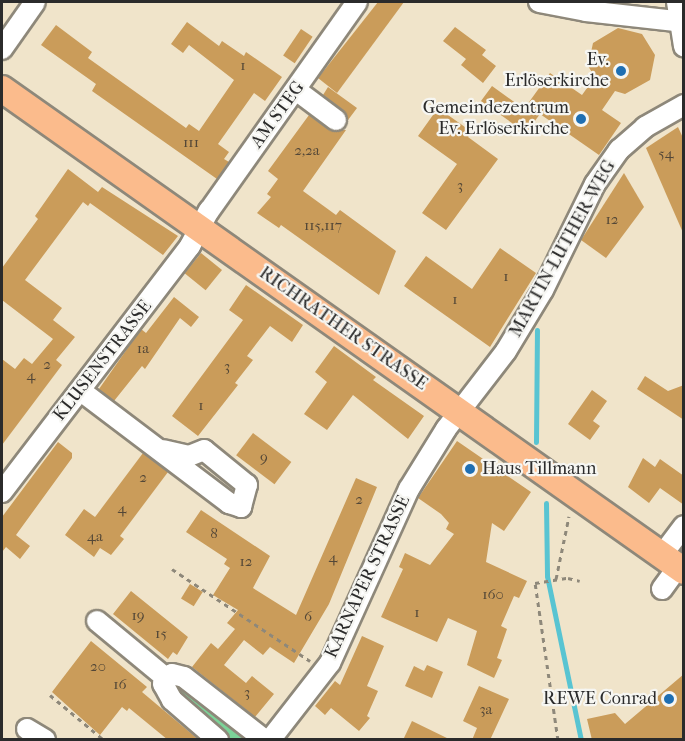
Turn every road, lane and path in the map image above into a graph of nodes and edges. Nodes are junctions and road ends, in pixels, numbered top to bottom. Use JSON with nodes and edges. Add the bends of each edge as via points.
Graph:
{"nodes":[{"id":1,"x":35,"y":2,"type":"edge"},
{"id":2,"x":357,"y":2,"type":"edge"},
{"id":3,"x":539,"y":2,"type":"edge"},
{"id":4,"x":677,"y":2,"type":"edge"},
{"id":5,"x":682,"y":22,"type":"edge"},
{"id":6,"x":684,"y":46,"type":"edge"},
{"id":7,"x":2,"y":49,"type":"edge"},
{"id":8,"x":2,"y":89,"type":"edge"},
{"id":9,"x":296,"y":90,"type":"junction"},
{"id":10,"x":684,"y":105,"type":"edge"},
{"id":11,"x":336,"y":120,"type":"dead end"},
{"id":12,"x":200,"y":229,"type":"junction"},
{"id":13,"x":81,"y":391,"type":"junction"},
{"id":14,"x":460,"y":411,"type":"junction"},
{"id":15,"x":164,"y":450,"type":"dead end"},
{"id":16,"x":2,"y":492,"type":"edge"},
{"id":17,"x":570,"y":511,"type":"dead end"},
{"id":18,"x":684,"y":526,"type":"edge"},
{"id":19,"x":675,"y":564,"type":"edge"},
{"id":20,"x":172,"y":569,"type":"dead end"},
{"id":21,"x":556,"y":579,"type":"junction"},
{"id":22,"x":580,"y":581,"type":"dead end"},
{"id":23,"x":662,"y":589,"type":"dead end"},
{"id":24,"x":684,"y":599,"type":"edge"},
{"id":25,"x":684,"y":605,"type":"edge"},
{"id":26,"x":97,"y":621,"type":"dead end"},
{"id":27,"x":315,"y":665,"type":"dead end"},
{"id":28,"x":167,"y":679,"type":"junction"},
{"id":29,"x":50,"y":695,"type":"dead end"},
{"id":30,"x":27,"y":729,"type":"dead end"},
{"id":31,"x":45,"y":740,"type":"edge"},
{"id":32,"x":104,"y":740,"type":"edge"},
{"id":33,"x":218,"y":740,"type":"edge"},
{"id":34,"x":265,"y":740,"type":"edge"},
{"id":35,"x":270,"y":740,"type":"edge"},
{"id":36,"x":558,"y":740,"type":"edge"}],
"edges":[{"from":1,"to":7,"type":"street"},
{"from":2,"to":9,"type":"street","name":"AM STEG"},
{"from":3,"to":5,"type":"street"},
{"from":4,"to":5,"type":"street"},
{"from":5,"to":6,"type":"street"},
{"from":8,"to":12,"type":"main road","name":"RICHRATHER STRASSE"},
{"from":9,"to":11,"type":"street"},
{"from":9,"to":12,"type":"street","name":"AM STEG"},
{"from":10,"to":14,"type":"street","name":"MARTIN-LUTHER-WEG","via":[[645,127],[619,150],[595,184],[530,311]]},
{"from":12,"to":13,"type":"street","name":"KLUSENSTRASSE"},
{"from":12,"to":14,"type":"main road","name":"RICHRATHER STRASSE"},
{"from":13,"to":15,"type":"street"},
{"from":13,"to":16,"type":"street","name":"KLUSENSTRASSE"},
{"from":14,"to":19,"type":"main road","name":"RICHRATHER STRASSE"},
{"from":14,"to":35,"type":"street","name":"KARNAPER STRASSE","via":[[409,489],[330,663]]},
{"from":17,"to":21,"type":"path"},
{"from":18,"to":19,"type":"street"},
{"from":19,"to":23,"type":"street"},
{"from":20,"to":27,"type":"path"},
{"from":21,"to":22,"type":"path"},
{"from":21,"to":36,"type":"path","via":[[535,583]]},
{"from":24,"to":25,"type":"path"},
{"from":26,"to":28,"type":"street"},
{"from":28,"to":33,"type":"street","via":[[163,684],[172,700]]},
{"from":28,"to":34,"type":"street","via":[[171,674],[184,677]]},
{"from":29,"to":32,"type":"path"},
{"from":30,"to":31,"type":"street"}]}
